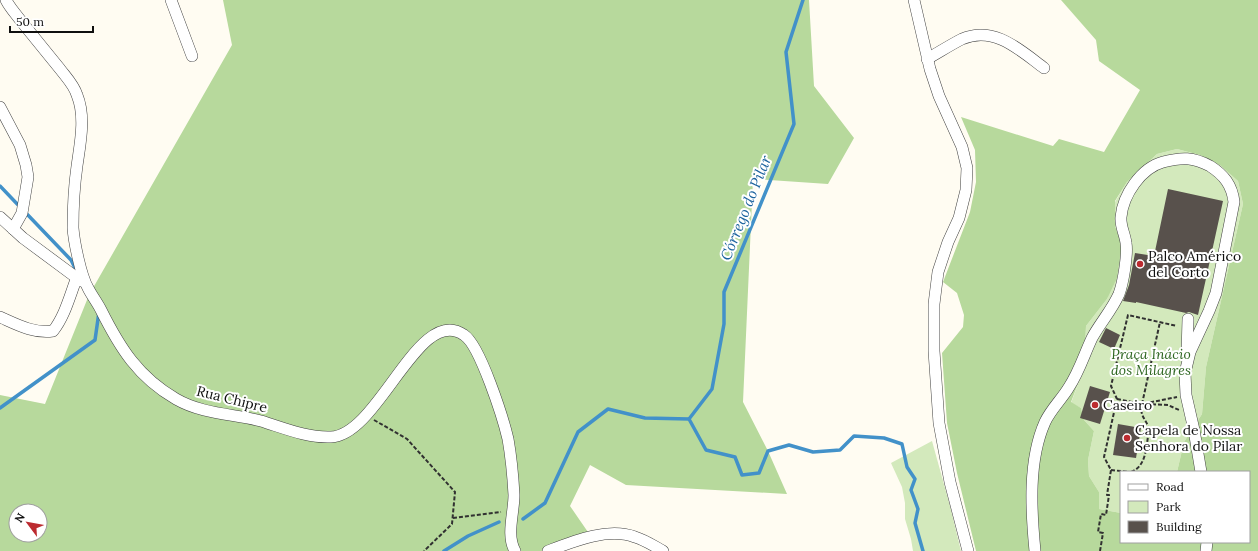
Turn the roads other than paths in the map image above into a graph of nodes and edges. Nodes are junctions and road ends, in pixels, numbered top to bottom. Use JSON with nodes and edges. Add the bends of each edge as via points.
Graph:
{"nodes":[{"id":1,"x":6,"y":0,"type":"edge"},
{"id":2,"x":171,"y":0,"type":"edge"},
{"id":3,"x":914,"y":0,"type":"edge"},
{"id":4,"x":192,"y":56,"type":"dead end"},
{"id":5,"x":927,"y":59,"type":"junction"},
{"id":6,"x":1044,"y":68,"type":"dead end"},
{"id":7,"x":0,"y":108,"type":"edge"},
{"id":8,"x":0,"y":217,"type":"edge"},
{"id":9,"x":13,"y":229,"type":"junction"},
{"id":10,"x":77,"y":277,"type":"junction"},
{"id":11,"x":86,"y":286,"type":"junction"},
{"id":12,"x":0,"y":317,"type":"edge"},
{"id":13,"x":1188,"y":324,"type":"road end"},
{"id":14,"x":1186,"y":364,"type":"junction"},
{"id":15,"x":1201,"y":471,"type":"edge"},
{"id":16,"x":515,"y":551,"type":"edge"},
{"id":17,"x":548,"y":551,"type":"edge"},
{"id":18,"x":663,"y":551,"type":"edge"},
{"id":19,"x":968,"y":551,"type":"edge"},
{"id":20,"x":1035,"y":551,"type":"edge"}],
"edges":[{"from":1,"to":11,"type":"street","name":"Rua Chipre","via":[[78,94],[82,129],[74,196],[73,230]]},
{"from":2,"to":4,"type":"street"},
{"from":3,"to":5,"type":"street"},
{"from":5,"to":6,"type":"street","via":[[962,39],[978,35],[994,36],[1010,43]]},
{"from":5,"to":19,"type":"street","via":[[939,96],[962,147],[967,168],[966,190],[959,218],[938,272],[934,304],[934,351],[939,423],[950,482]]},
{"from":7,"to":9,"type":"street","via":[[20,145],[28,177],[22,213]]},
{"from":8,"to":9,"type":"street"},
{"from":9,"to":10,"type":"street"},
{"from":10,"to":11,"type":"street"},
{"from":10,"to":12,"type":"street","via":[[67,305],[53,331],[32,330]]},
{"from":11,"to":16,"type":"street","name":"Rua Chipre","via":[[129,359],[157,386],[177,400],[210,412],[321,437],[335,437],[359,424],[416,350],[430,337],[446,330],[462,332],[470,339],[479,357],[508,438],[514,496],[511,529]]},
{"from":13,"to":14,"type":"street"},
{"from":14,"to":15,"type":"street","via":[[1184,382]]},
{"from":14,"to":20,"type":"street","via":[[1216,292],[1234,202],[1230,185],[1218,171],[1196,160],[1179,158],[1160,163],[1150,169],[1129,190],[1126,198],[1121,218],[1127,256],[1120,292],[1092,339],[1076,376],[1046,421],[1038,441],[1032,512]]},
{"from":17,"to":18,"type":"street","via":[[600,535],[618,534],[634,536]]}]}
